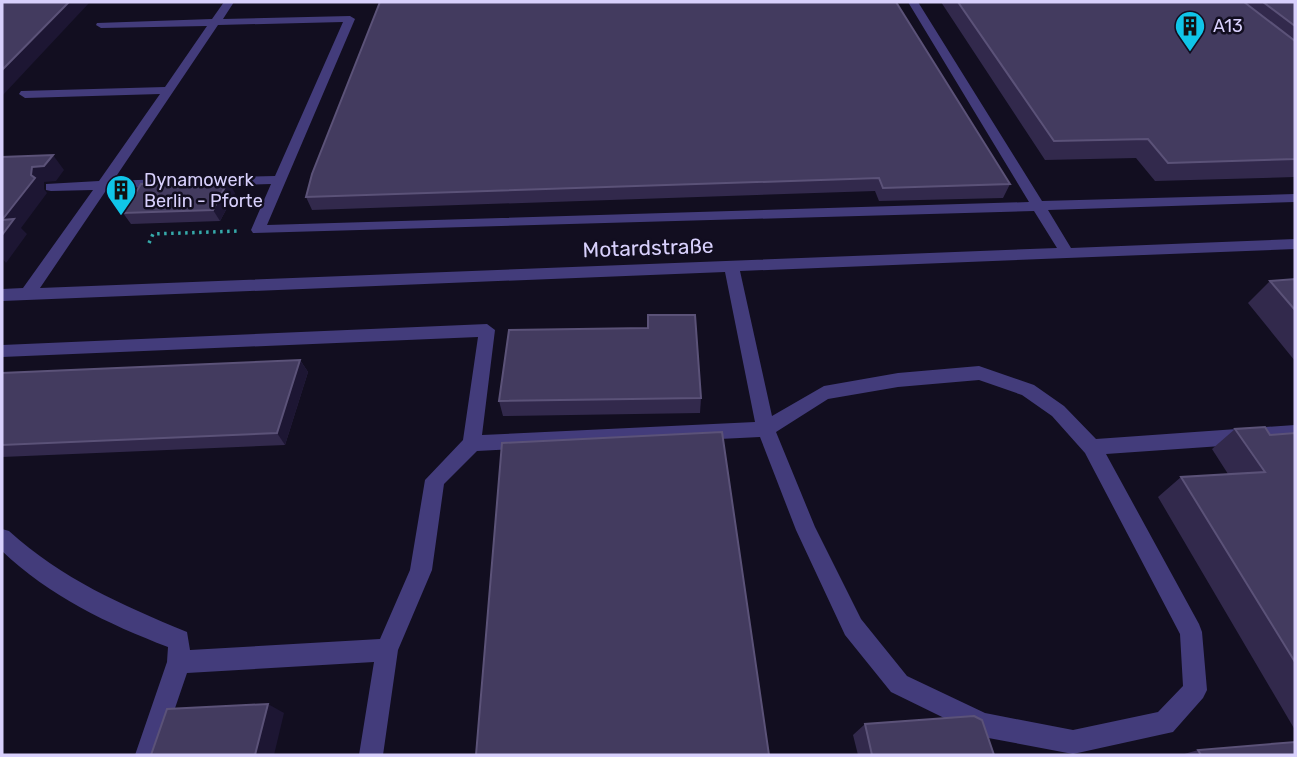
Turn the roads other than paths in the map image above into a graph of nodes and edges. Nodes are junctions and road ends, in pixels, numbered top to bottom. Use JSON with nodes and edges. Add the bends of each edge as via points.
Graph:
{"nodes":[{"id":1,"x":229,"y":2,"type":"edge"},
{"id":2,"x":913,"y":2,"type":"edge"},
{"id":3,"x":215,"y":22,"type":"junction"},
{"id":4,"x":101,"y":25,"type":"dead end"},
{"id":5,"x":169,"y":90,"type":"junction"},
{"id":6,"x":25,"y":94,"type":"dead end"},
{"id":7,"x":280,"y":180,"type":"junction"},
{"id":8,"x":103,"y":186,"type":"junction"},
{"id":9,"x":51,"y":187,"type":"dead end"},
{"id":10,"x":1295,"y":198,"type":"edge"},
{"id":11,"x":1039,"y":206,"type":"junction"},
{"id":12,"x":1295,"y":244,"type":"edge"},
{"id":13,"x":1067,"y":253,"type":"junction"},
{"id":14,"x":731,"y":266,"type":"junction"},
{"id":15,"x":28,"y":294,"type":"junction"},
{"id":16,"x":2,"y":295,"type":"edge"},
{"id":17,"x":2,"y":351,"type":"edge"},
{"id":18,"x":766,"y":429,"type":"junction"},
{"id":19,"x":1295,"y":433,"type":"edge"},
{"id":20,"x":472,"y":443,"type":"junction"},
{"id":21,"x":1092,"y":447,"type":"junction"},
{"id":22,"x":2,"y":538,"type":"edge"},
{"id":23,"x":387,"y":650,"type":"junction"},
{"id":24,"x":179,"y":662,"type":"junction"},
{"id":25,"x":147,"y":755,"type":"edge"},
{"id":26,"x":371,"y":755,"type":"edge"}],
"edges":[{"from":1,"to":3,"type":"street"},
{"from":2,"to":11,"type":"street"},
{"from":3,"to":4,"type":"street"},
{"from":3,"to":5,"type":"street"},
{"from":3,"to":7,"type":"street","via":[[351,16]]},
{"from":5,"to":6,"type":"street"},
{"from":5,"to":8,"type":"street"},
{"from":7,"to":8,"type":"street"},
{"from":7,"to":11,"type":"street","via":[[258,230]]},
{"from":8,"to":9,"type":"street"},
{"from":8,"to":15,"type":"street"},
{"from":10,"to":11,"type":"street"},
{"from":11,"to":13,"type":"street"},
{"from":12,"to":13,"type":"street","name":"Motardstraße"},
{"from":13,"to":14,"type":"street","name":"Motardstraße"},
{"from":14,"to":15,"type":"street","name":"Motardstraße"},
{"from":14,"to":18,"type":"street"},
{"from":15,"to":16,"type":"street","name":"Motardstraße"},
{"from":17,"to":20,"type":"street","via":[[487,330]]},
{"from":18,"to":20,"type":"street"},
{"from":18,"to":21,"type":"street","via":[[824,393],[979,373],[1028,390],[1058,411]]},
{"from":18,"to":21,"type":"street","via":[[806,530],[853,627],[899,684],[983,724],[1073,742],[1164,723],[1195,690],[1191,632]]},
{"from":19,"to":21,"type":"street"},
{"from":20,"to":23,"type":"street","via":[[435,480],[421,570]]},
{"from":22,"to":24,"type":"street","via":[[60,586],[116,616],[179,640]]},
{"from":23,"to":24,"type":"street"},
{"from":23,"to":26,"type":"street"},
{"from":24,"to":25,"type":"street"}]}
